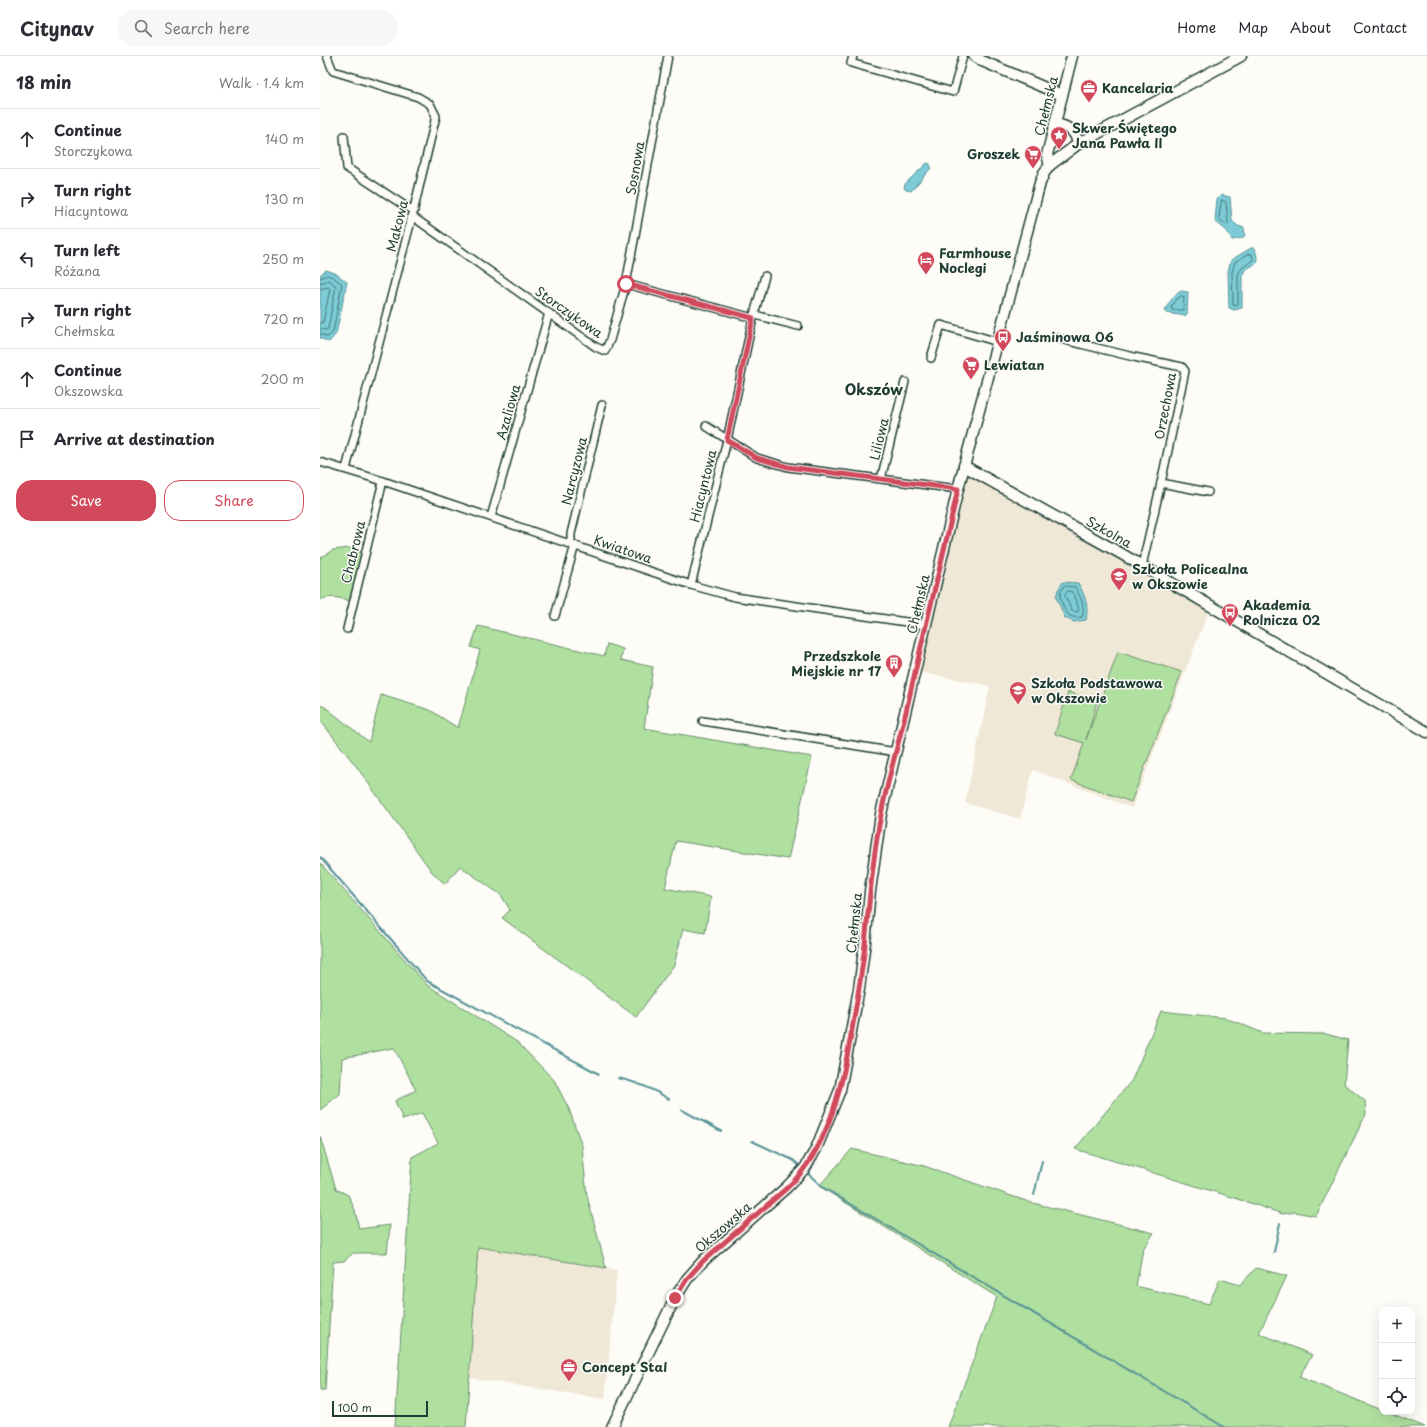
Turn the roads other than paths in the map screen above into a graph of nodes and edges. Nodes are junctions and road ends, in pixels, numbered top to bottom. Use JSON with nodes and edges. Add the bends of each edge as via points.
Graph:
{"nodes":[{"id":1,"x":327,"y":56,"type":"edge"},
{"id":2,"x":668,"y":56,"type":"edge"},
{"id":3,"x":853,"y":56,"type":"edge"},
{"id":4,"x":962,"y":56,"type":"edge"},
{"id":5,"x":974,"y":56,"type":"edge"},
{"id":6,"x":1072,"y":56,"type":"edge"},
{"id":7,"x":1241,"y":56,"type":"edge"},
{"id":8,"x":1062,"y":95,"type":"junction"},
{"id":9,"x":1055,"y":124,"type":"junction"},
{"id":10,"x":344,"y":136,"type":"dead end"},
{"id":11,"x":1078,"y":144,"type":"junction"},
{"id":12,"x":1050,"y":165,"type":"junction"},
{"id":13,"x":413,"y":214,"type":"junction"},
{"id":14,"x":765,"y":276,"type":"dead end"},
{"id":15,"x":626,"y":284,"type":"junction"},
{"id":16,"x":548,"y":313,"type":"junction"},
{"id":17,"x":754,"y":317,"type":"junction"},
{"id":18,"x":798,"y":326,"type":"dead end"},
{"id":19,"x":1056,"y":338,"type":"dead end"},
{"id":20,"x":998,"y":342,"type":"junction"},
{"id":21,"x":931,"y":358,"type":"dead end"},
{"id":22,"x":905,"y":382,"type":"dead end"},
{"id":23,"x":602,"y":405,"type":"dead end"},
{"id":24,"x":706,"y":426,"type":"dead end"},
{"id":25,"x":727,"y":440,"type":"junction"},
{"id":26,"x":320,"y":462,"type":"edge"},
{"id":27,"x":964,"y":466,"type":"junction"},
{"id":28,"x":346,"y":470,"type":"junction"},
{"id":29,"x":881,"y":479,"type":"junction"},
{"id":30,"x":383,"y":481,"type":"junction"},
{"id":31,"x":1161,"y":483,"type":"junction"},
{"id":32,"x":958,"y":489,"type":"junction"},
{"id":33,"x":1208,"y":492,"type":"dead end"},
{"id":34,"x":490,"y":517,"type":"junction"},
{"id":35,"x":573,"y":545,"type":"junction"},
{"id":36,"x":1142,"y":566,"type":"junction"},
{"id":37,"x":691,"y":585,"type":"junction"},
{"id":38,"x":555,"y":616,"type":"dead end"},
{"id":39,"x":927,"y":624,"type":"junction"},
{"id":40,"x":347,"y":629,"type":"dead end"},
{"id":41,"x":703,"y":721,"type":"dead end"},
{"id":42,"x":1427,"y":732,"type":"edge"},
{"id":43,"x":896,"y":752,"type":"junction"},
{"id":44,"x":808,"y":1162,"type":"joint"},
{"id":45,"x":612,"y":1427,"type":"edge"}],
"edges":[{"from":1,"to":13,"type":"street","name":"Makowa","via":[[333,71],[418,97],[430,104],[436,116]]},
{"from":2,"to":15,"type":"street","name":"Sosnowa"},
{"from":3,"to":4,"type":"street","via":[[851,63],[952,92]]},
{"from":5,"to":8,"type":"main road"},
{"from":6,"to":8,"type":"main road","name":"Chełmska"},
{"from":7,"to":11,"type":"main road"},
{"from":8,"to":9,"type":"main road","name":"Chełmska"},
{"from":9,"to":11,"type":"main road","via":[[1071,129],[1077,136]]},
{"from":9,"to":12,"type":"main road","name":"Chełmska","via":[[1047,155]]},
{"from":10,"to":13,"type":"street","name":"Storczykowa","via":[[347,168]]},
{"from":11,"to":12,"type":"main road"},
{"from":12,"to":20,"type":"main road","name":"Chełmska","via":[[1040,183]]},
{"from":13,"to":16,"type":"street","name":"Storczykowa","via":[[416,219]]},
{"from":13,"to":28,"type":"street","name":"Makowa"},
{"from":14,"to":17,"type":"street","name":"Hiacyntowa"},
{"from":15,"to":16,"type":"street","name":"Storczykowa","via":[[605,351]]},
{"from":15,"to":17,"type":"street"},
{"from":16,"to":34,"type":"street","name":"Azaliowa"},
{"from":17,"to":18,"type":"street"},
{"from":17,"to":25,"type":"street","name":"Hiacyntowa"},
{"from":19,"to":31,"type":"street","name":"Orzechowa","via":[[1182,367],[1185,370]]},
{"from":20,"to":21,"type":"street","via":[[941,325]]},
{"from":20,"to":27,"type":"main road","name":"Chełmska"},
{"from":22,"to":29,"type":"street","name":"Liliowa"},
{"from":23,"to":35,"type":"street","name":"Narcyzowa","via":[[571,534]]},
{"from":24,"to":25,"type":"street"},
{"from":25,"to":29,"type":"street","via":[[770,463]]},
{"from":25,"to":37,"type":"street","name":"Hiacyntowa"},
{"from":26,"to":28,"type":"street","name":"Kwiatowa"},
{"from":27,"to":32,"type":"main road","name":"Chełmska"},
{"from":27,"to":36,"type":"main road","name":"Szkolna"},
{"from":28,"to":30,"type":"street","name":"Kwiatowa"},
{"from":29,"to":32,"type":"street"},
{"from":30,"to":34,"type":"street","name":"Kwiatowa"},
{"from":30,"to":40,"type":"street","name":"Chabrowa"},
{"from":31,"to":33,"type":"street"},
{"from":31,"to":36,"type":"street","name":"Orzechowa"},
{"from":32,"to":39,"type":"main road","name":"Chełmska"},
{"from":34,"to":35,"type":"street","name":"Kwiatowa"},
{"from":35,"to":37,"type":"street","name":"Kwiatowa"},
{"from":35,"to":38,"type":"street","name":"Narcyzowa"},
{"from":36,"to":42,"type":"main road","name":"Szkolna"},
{"from":37,"to":39,"type":"street","name":"Kwiatowa","via":[[735,597]]},
{"from":39,"to":43,"type":"main road","name":"Chełmska"},
{"from":41,"to":43,"type":"street"},
{"from":43,"to":44,"type":"main road","name":"Chełmska","via":[[878,829],[859,989],[843,1077],[827,1125]]},
{"from":44,"to":45,"type":"main road","name":"Okszowska","via":[[788,1187],[703,1261],[687,1279]]}]}
